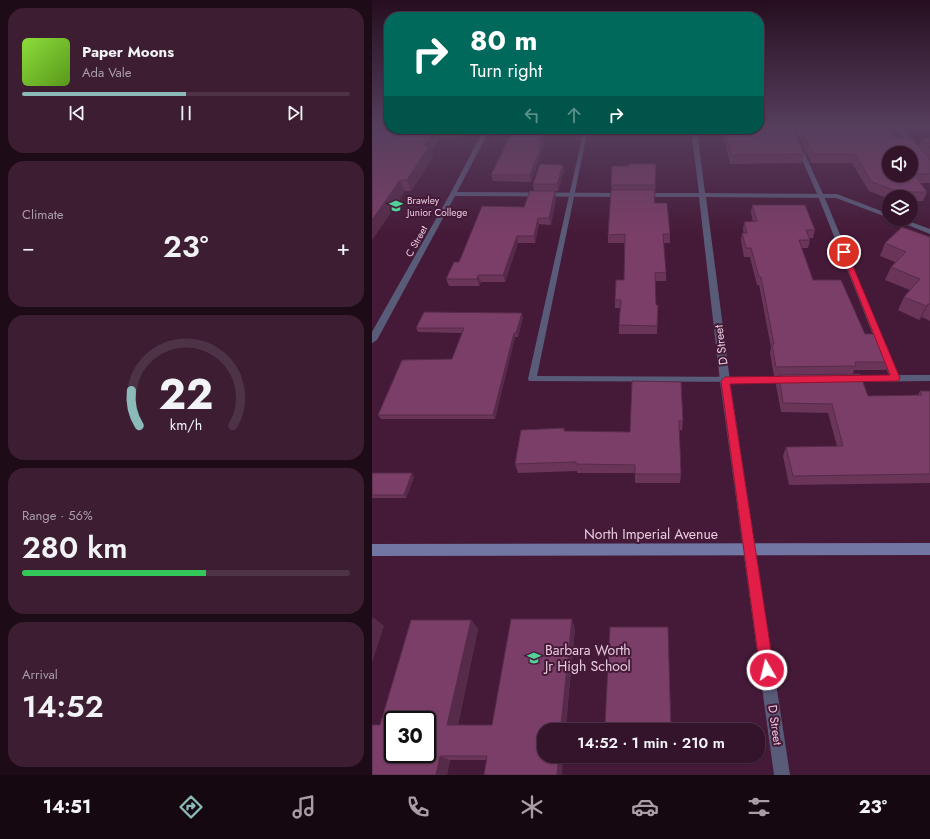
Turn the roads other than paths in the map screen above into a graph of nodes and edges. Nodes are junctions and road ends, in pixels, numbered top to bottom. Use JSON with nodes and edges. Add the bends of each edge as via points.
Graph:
{"nodes":[{"id":1,"x":470,"y":162,"type":"edge"},
{"id":2,"x":579,"y":162,"type":"edge"},
{"id":3,"x":698,"y":162,"type":"edge"},
{"id":4,"x":806,"y":162,"type":"edge"},
{"id":5,"x":453,"y":194,"type":"junction"},
{"id":6,"x":572,"y":195,"type":"junction"},
{"id":7,"x":703,"y":196,"type":"junction"},
{"id":8,"x":821,"y":196,"type":"junction"},
{"id":9,"x":882,"y":213,"type":"edge"},
{"id":10,"x":915,"y":226,"type":"edge"},
{"id":11,"x":930,"y":232,"type":"edge"},
{"id":12,"x":372,"y":340,"type":"edge"},
{"id":13,"x":895,"y":378,"type":"junction"},
{"id":14,"x":930,"y":378,"type":"edge"},
{"id":15,"x":841,"y":379,"type":"edge"},
{"id":16,"x":795,"y":380,"type":"edge"},
{"id":17,"x":725,"y":381,"type":"junction"},
{"id":18,"x":930,"y":549,"type":"edge"},
{"id":19,"x":372,"y":550,"type":"edge"},
{"id":20,"x":749,"y":550,"type":"junction"},
{"id":21,"x":782,"y":775,"type":"edge"}],
"edges":[{"from":1,"to":5,"type":"street","name":"C Street"},
{"from":2,"to":6,"type":"lane"},
{"from":3,"to":7,"type":"street","name":"D Street"},
{"from":4,"to":8,"type":"lane"},
{"from":5,"to":6,"type":"street"},
{"from":5,"to":12,"type":"street","name":"C Street"},
{"from":6,"to":7,"type":"street"},
{"from":6,"to":17,"type":"lane","via":[[532,379]]},
{"from":7,"to":8,"type":"street"},
{"from":7,"to":17,"type":"street","name":"D Street"},
{"from":8,"to":9,"type":"street","via":[[837,196]]},
{"from":8,"to":13,"type":"lane"},
{"from":10,"to":11,"type":"street"},
{"from":13,"to":14,"type":"lane"},
{"from":13,"to":15,"type":"lane"},
{"from":16,"to":17,"type":"lane"},
{"from":17,"to":20,"type":"street","name":"D Street"},
{"from":18,"to":20,"type":"street","name":"North Imperial Avenue"},
{"from":19,"to":20,"type":"street","name":"North Imperial Avenue"},
{"from":20,"to":21,"type":"street","name":"D Street"}]}
